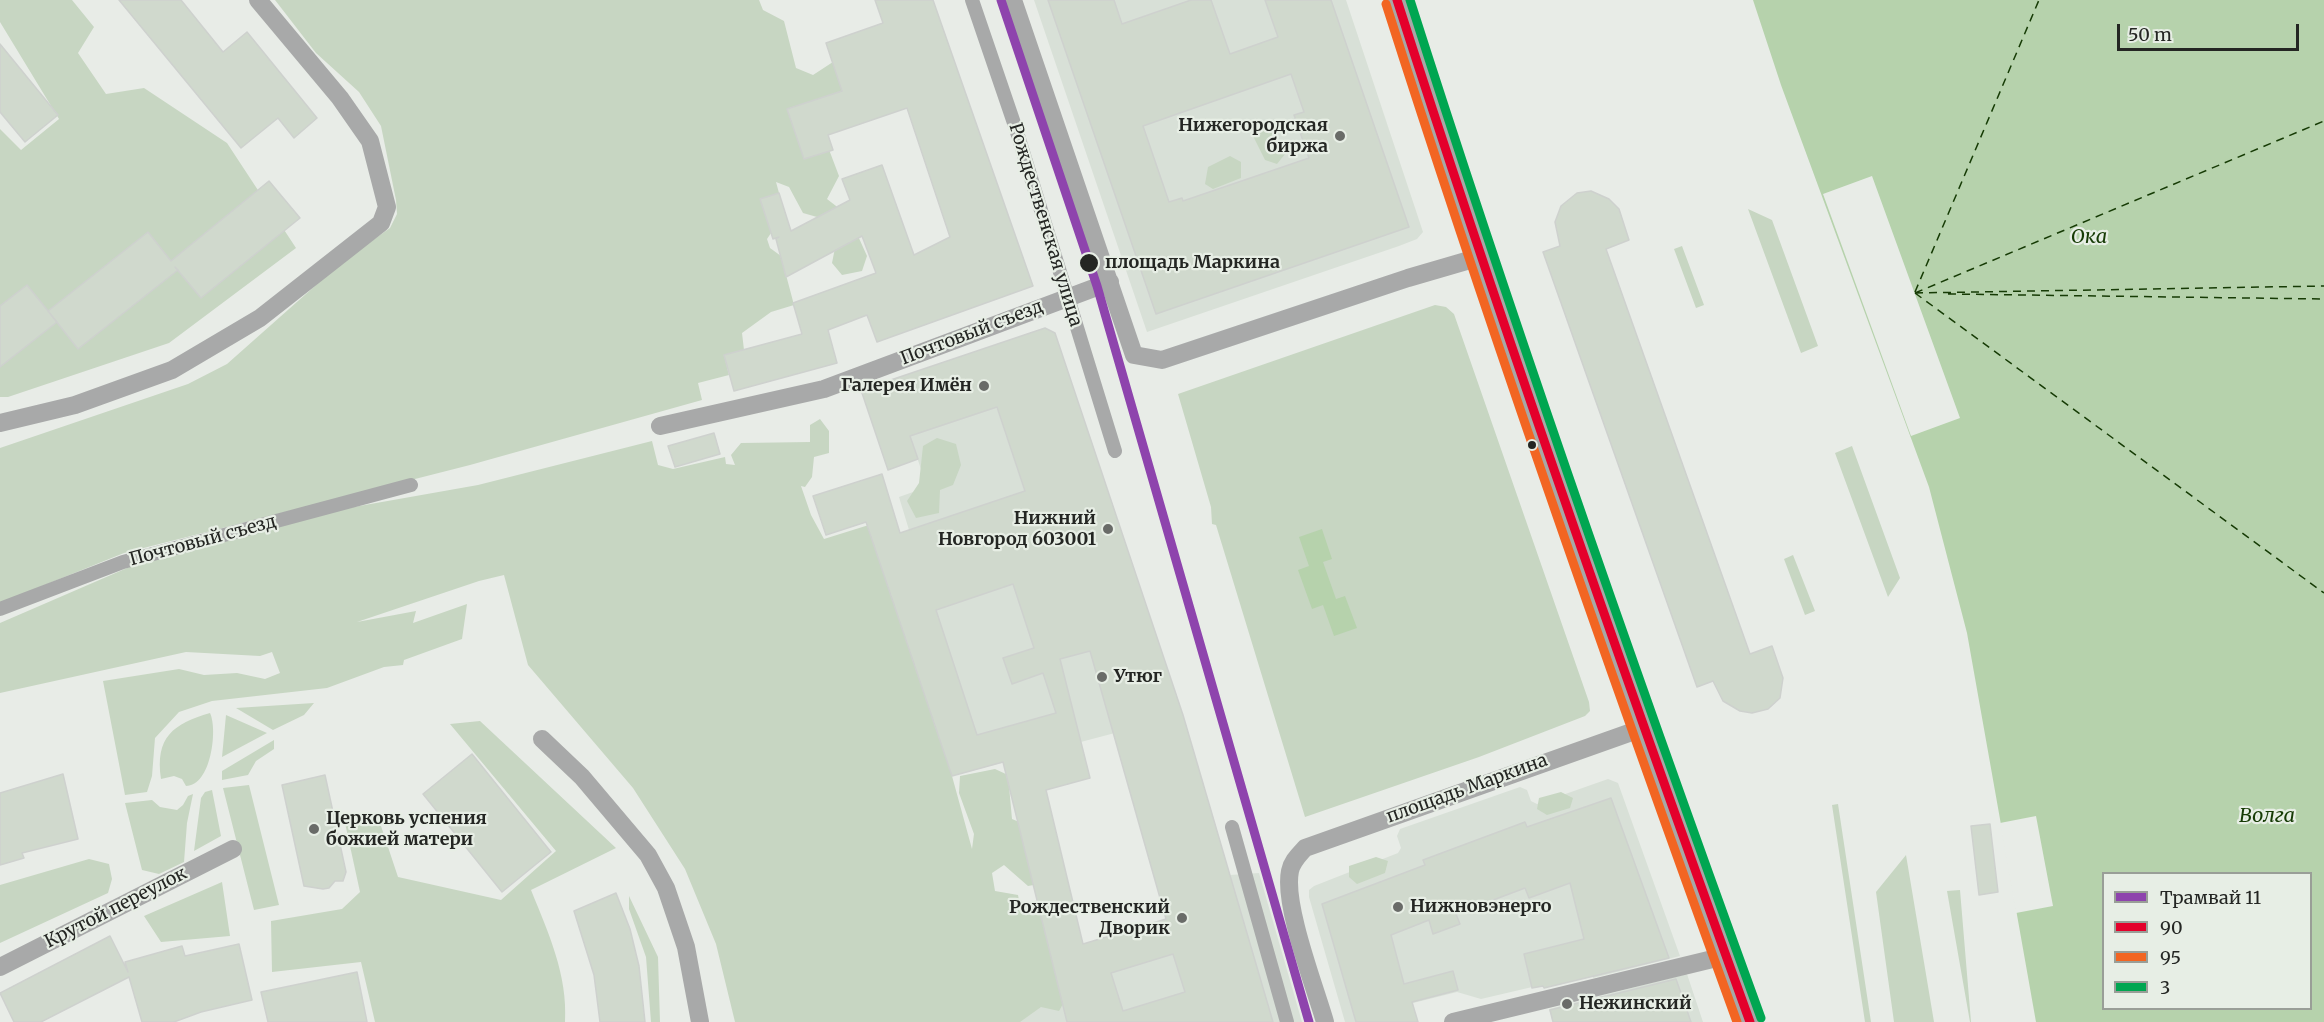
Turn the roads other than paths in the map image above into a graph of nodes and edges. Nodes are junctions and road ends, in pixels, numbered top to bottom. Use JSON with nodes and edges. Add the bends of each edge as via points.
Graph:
{"nodes":[{"id":1,"x":258,"y":0,"type":"edge"},
{"id":2,"x":972,"y":0,"type":"edge"},
{"id":3,"x":1013,"y":0,"type":"edge"},
{"id":4,"x":1397,"y":0,"type":"edge"},
{"id":5,"x":1480,"y":257,"type":"junction"},
{"id":6,"x":1110,"y":282,"type":"junction"},
{"id":7,"x":1067,"y":298,"type":"junction"},
{"id":8,"x":0,"y":423,"type":"edge"},
{"id":9,"x":660,"y":426,"type":"dead end"},
{"id":10,"x":1115,"y":451,"type":"dead end"},
{"id":11,"x":411,"y":485,"type":"dead end"},
{"id":12,"x":0,"y":609,"type":"edge"},
{"id":13,"x":1643,"y":728,"type":"junction"},
{"id":14,"x":542,"y":739,"type":"dead end"},
{"id":15,"x":1232,"y":827,"type":"dead end"},
{"id":16,"x":233,"y":849,"type":"dead end"},
{"id":17,"x":1725,"y":956,"type":"junction"},
{"id":18,"x":0,"y":967,"type":"edge"},
{"id":19,"x":699,"y":1022,"type":"edge"},
{"id":20,"x":1287,"y":1022,"type":"edge"},
{"id":21,"x":1325,"y":1022,"type":"edge"},
{"id":22,"x":1453,"y":1022,"type":"edge"},
{"id":23,"x":1750,"y":1022,"type":"edge"}],
"edges":[{"from":1,"to":8,"type":"street","via":[[340,98],[370,141],[387,207],[381,223],[260,318],[172,370],[75,405]]},
{"from":2,"to":7,"type":"street","name":"Рождественская улица"},
{"from":3,"to":6,"type":"street"},
{"from":4,"to":5,"type":"main road"},
{"from":5,"to":6,"type":"street","via":[[1162,360],[1134,355]]},
{"from":5,"to":13,"type":"main road"},
{"from":6,"to":7,"type":"street","name":"Почтовый съезд"},
{"from":7,"to":9,"type":"street","name":"Почтовый съезд","via":[[824,389]]},
{"from":7,"to":10,"type":"street","name":"Рождественская улица"},
{"from":11,"to":12,"type":"street","name":"Почтовый съезд","via":[[123,562]]},
{"from":13,"to":17,"type":"main road"},
{"from":13,"to":21,"type":"street","name":"площадь Маркина","via":[[1305,848],[1290,872],[1291,901]]},
{"from":14,"to":19,"type":"street","via":[[582,777],[648,855],[666,888],[686,947]]},
{"from":15,"to":20,"type":"street"},
{"from":16,"to":18,"type":"street","name":"Крутой переулок"},
{"from":17,"to":22,"type":"street"},
{"from":17,"to":23,"type":"main road"}]}
